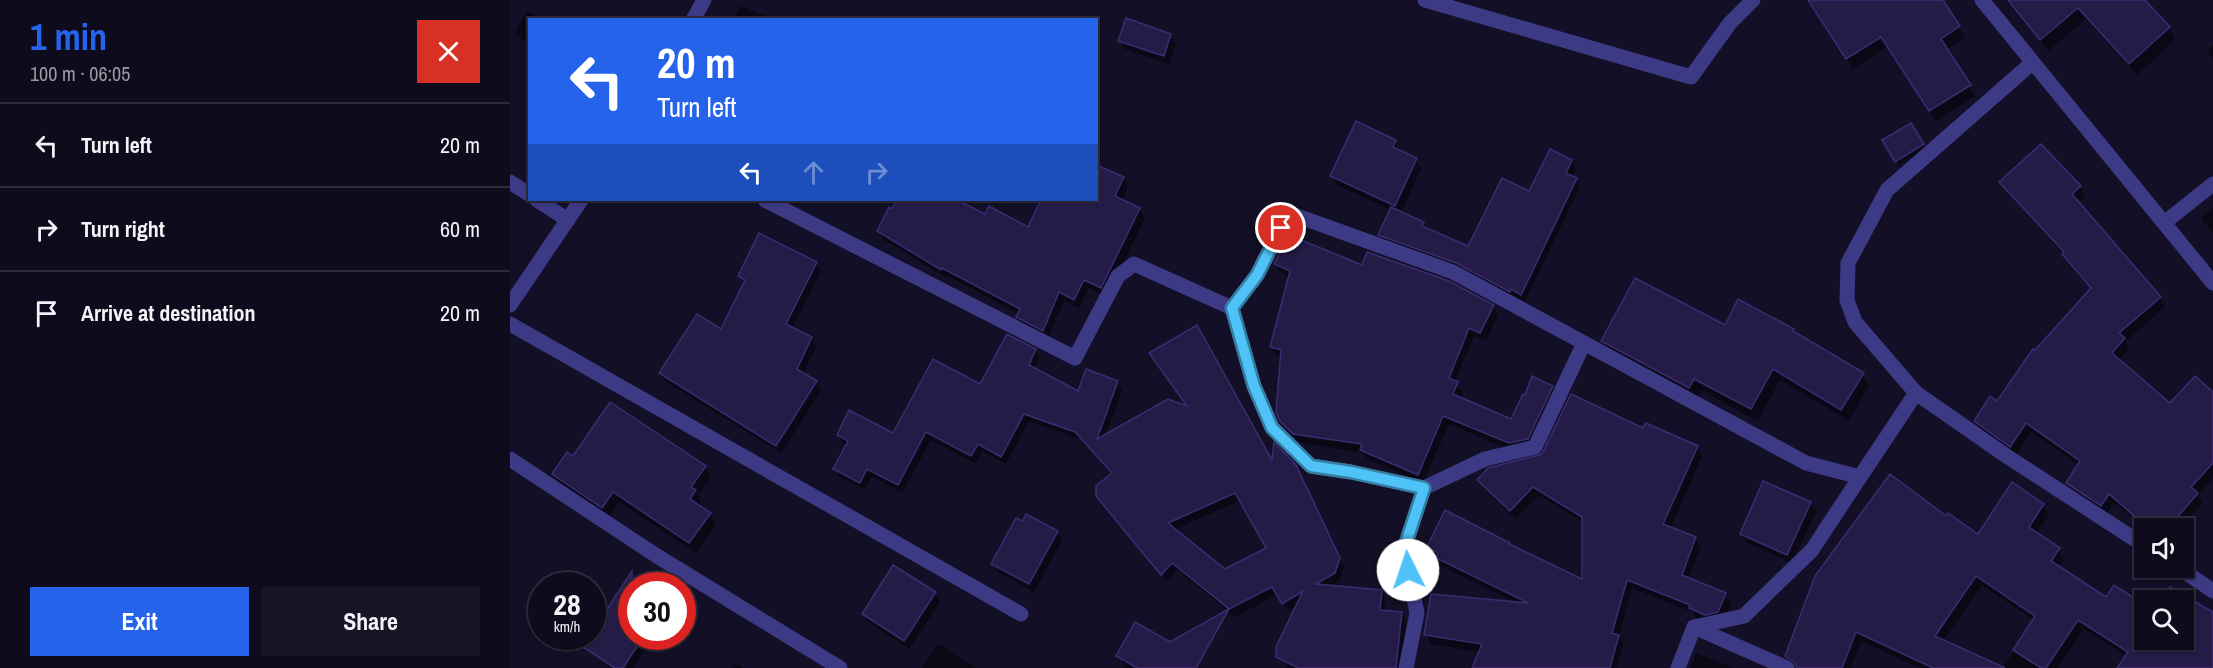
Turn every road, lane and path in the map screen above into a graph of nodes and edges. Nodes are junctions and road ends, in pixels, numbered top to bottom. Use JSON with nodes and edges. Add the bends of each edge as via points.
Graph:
{"nodes":[{"id":1,"x":704,"y":0,"type":"edge"},
{"id":2,"x":1425,"y":0,"type":"edge"},
{"id":3,"x":1753,"y":0,"type":"edge"},
{"id":4,"x":1982,"y":0,"type":"edge"},
{"id":5,"x":694,"y":18,"type":"edge"},
{"id":6,"x":2032,"y":63,"type":"junction"},
{"id":7,"x":510,"y":182,"type":"edge"},
{"id":8,"x":2213,"y":184,"type":"edge"},
{"id":9,"x":528,"y":194,"type":"edge"},
{"id":10,"x":539,"y":201,"type":"edge"},
{"id":11,"x":580,"y":201,"type":"edge"},
{"id":12,"x":767,"y":201,"type":"edge"},
{"id":13,"x":568,"y":220,"type":"junction"},
{"id":14,"x":2164,"y":224,"type":"junction"},
{"id":15,"x":2213,"y":283,"type":"edge"},
{"id":16,"x":510,"y":305,"type":"edge"},
{"id":17,"x":1232,"y":308,"type":"junction"},
{"id":18,"x":510,"y":324,"type":"edge"},
{"id":19,"x":1584,"y":343,"type":"junction"},
{"id":20,"x":1916,"y":393,"type":"junction"},
{"id":21,"x":510,"y":459,"type":"edge"},
{"id":22,"x":1860,"y":477,"type":"junction"},
{"id":23,"x":1424,"y":488,"type":"junction"},
{"id":24,"x":2134,"y":539,"type":"edge"},
{"id":25,"x":2194,"y":578,"type":"edge"},
{"id":26,"x":2213,"y":591,"type":"edge"},
{"id":27,"x":1021,"y":614,"type":"dead end"},
{"id":28,"x":1694,"y":627,"type":"junction"},
{"id":29,"x":840,"y":668,"type":"edge"},
{"id":30,"x":1406,"y":668,"type":"edge"},
{"id":31,"x":1678,"y":668,"type":"edge"},
{"id":32,"x":1787,"y":668,"type":"edge"}],
"edges":[{"from":1,"to":5,"type":"street"},
{"from":2,"to":3,"type":"street","via":[[1691,77],[1730,23]]},
{"from":4,"to":6,"type":"street"},
{"from":6,"to":14,"type":"street"},
{"from":6,"to":20,"type":"street","via":[[1887,190],[1848,263],[1846,300],[1855,322]]},
{"from":7,"to":9,"type":"street"},
{"from":8,"to":14,"type":"street"},
{"from":10,"to":13,"type":"street"},
{"from":11,"to":13,"type":"street"},
{"from":12,"to":17,"type":"street","via":[[1075,358],[1118,276],[1134,264]]},
{"from":13,"to":16,"type":"street"},
{"from":14,"to":15,"type":"street"},
{"from":17,"to":19,"type":"street","via":[[1257,275],[1289,213],[1453,272]]},
{"from":17,"to":23,"type":"street","via":[[1254,386],[1272,428],[1311,466]]},
{"from":18,"to":27,"type":"street"},
{"from":19,"to":22,"type":"street","via":[[1806,463]]},
{"from":19,"to":23,"type":"street","via":[[1535,447],[1485,459]]},
{"from":20,"to":22,"type":"street"},
{"from":20,"to":24,"type":"street"},
{"from":21,"to":29,"type":"street","via":[[657,556]]},
{"from":22,"to":28,"type":"street","via":[[1812,550],[1744,616]]},
{"from":23,"to":30,"type":"street","via":[[1404,549],[1417,613]]},
{"from":25,"to":26,"type":"street"},
{"from":28,"to":31,"type":"street"},
{"from":28,"to":32,"type":"street"}]}
